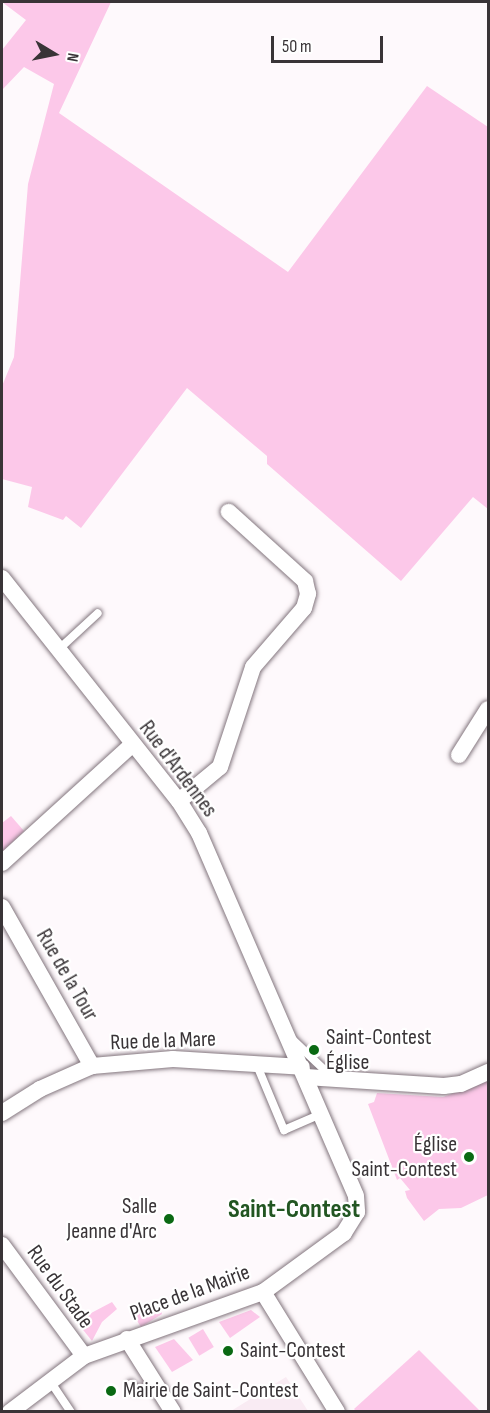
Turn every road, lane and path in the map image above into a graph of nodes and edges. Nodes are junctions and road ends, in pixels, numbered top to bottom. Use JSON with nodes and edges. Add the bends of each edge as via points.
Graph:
{"nodes":[{"id":1,"x":229,"y":512,"type":"dead end"},
{"id":2,"x":2,"y":578,"type":"edge"},
{"id":3,"x":98,"y":614,"type":"dead end"},
{"id":4,"x":57,"y":650,"type":"junction"},
{"id":5,"x":489,"y":710,"type":"edge"},
{"id":6,"x":133,"y":744,"type":"junction"},
{"id":7,"x":459,"y":755,"type":"dead end"},
{"id":8,"x":179,"y":801,"type":"junction"},
{"id":9,"x":2,"y":863,"type":"edge"},
{"id":10,"x":2,"y":907,"type":"edge"},
{"id":11,"x":288,"y":1035,"type":"junction"},
{"id":12,"x":255,"y":1063,"type":"junction"},
{"id":13,"x":92,"y":1066,"type":"junction"},
{"id":14,"x":304,"y":1072,"type":"junction"},
{"id":15,"x":489,"y":1072,"type":"edge"},
{"id":16,"x":334,"y":1079,"type":"junction"},
{"id":17,"x":2,"y":1113,"type":"edge"},
{"id":18,"x":321,"y":1114,"type":"junction"},
{"id":19,"x":357,"y":1212,"type":"joint"},
{"id":20,"x":2,"y":1245,"type":"edge"},
{"id":21,"x":263,"y":1292,"type":"junction"},
{"id":22,"x":127,"y":1339,"type":"junction"},
{"id":23,"x":84,"y":1356,"type":"junction"},
{"id":24,"x":50,"y":1381,"type":"junction"},
{"id":25,"x":131,"y":1384,"type":"dead end"},
{"id":26,"x":157,"y":1386,"type":"junction"},
{"id":27,"x":10,"y":1412,"type":"edge"},
{"id":28,"x":71,"y":1412,"type":"edge"},
{"id":29,"x":173,"y":1412,"type":"edge"},
{"id":30,"x":337,"y":1412,"type":"edge"}],
"edges":[{"from":1,"to":8,"type":"street","via":[[305,581],[308,594],[304,608],[253,667],[220,767]]},
{"from":2,"to":4,"type":"street","name":"Rue d'Ardennes"},
{"from":3,"to":4,"type":"lane"},
{"from":4,"to":6,"type":"street","name":"Rue d'Ardennes"},
{"from":5,"to":7,"type":"street"},
{"from":6,"to":8,"type":"street","name":"Rue d'Ardennes"},
{"from":6,"to":9,"type":"street"},
{"from":8,"to":11,"type":"street","name":"Rue d'Ardennes","via":[[199,833]]},
{"from":10,"to":13,"type":"street","name":"Rue de la Tour"},
{"from":11,"to":14,"type":"street","name":"Rue d'Ardennes"},
{"from":11,"to":16,"type":"lane"},
{"from":12,"to":13,"type":"street","name":"Rue de la Mare","via":[[173,1059]]},
{"from":12,"to":14,"type":"street","name":"Rue de la Mare"},
{"from":12,"to":18,"type":"lane","via":[[284,1130]]},
{"from":13,"to":17,"type":"street","name":"Rue de la Mare","via":[[40,1089]]},
{"from":14,"to":16,"type":"street","name":"Rue de la Mare"},
{"from":14,"to":18,"type":"street","name":"Rue d'Ardennes"},
{"from":15,"to":16,"type":"street","name":"Rue de la Mare","via":[[461,1084],[444,1086]]},
{"from":18,"to":19,"type":"street","name":"Rue d'Ardennes","via":[[356,1196]]},
{"from":19,"to":21,"type":"street","name":"Place de la Mairie","via":[[344,1233]]},
{"from":20,"to":23,"type":"street","name":"Rue du Stade"},
{"from":21,"to":22,"type":"street","name":"Place de la Mairie"},
{"from":21,"to":30,"type":"street"},
{"from":22,"to":23,"type":"street","name":"Place de la Mairie"},
{"from":22,"to":26,"type":"street"},
{"from":23,"to":24,"type":"street","name":"Place de la Mairie"},
{"from":24,"to":27,"type":"street","name":"Place de la Mairie"},
{"from":24,"to":28,"type":"lane"},
{"from":25,"to":26,"type":"lane","via":[[135,1390]]},
{"from":26,"to":29,"type":"street"}]}
